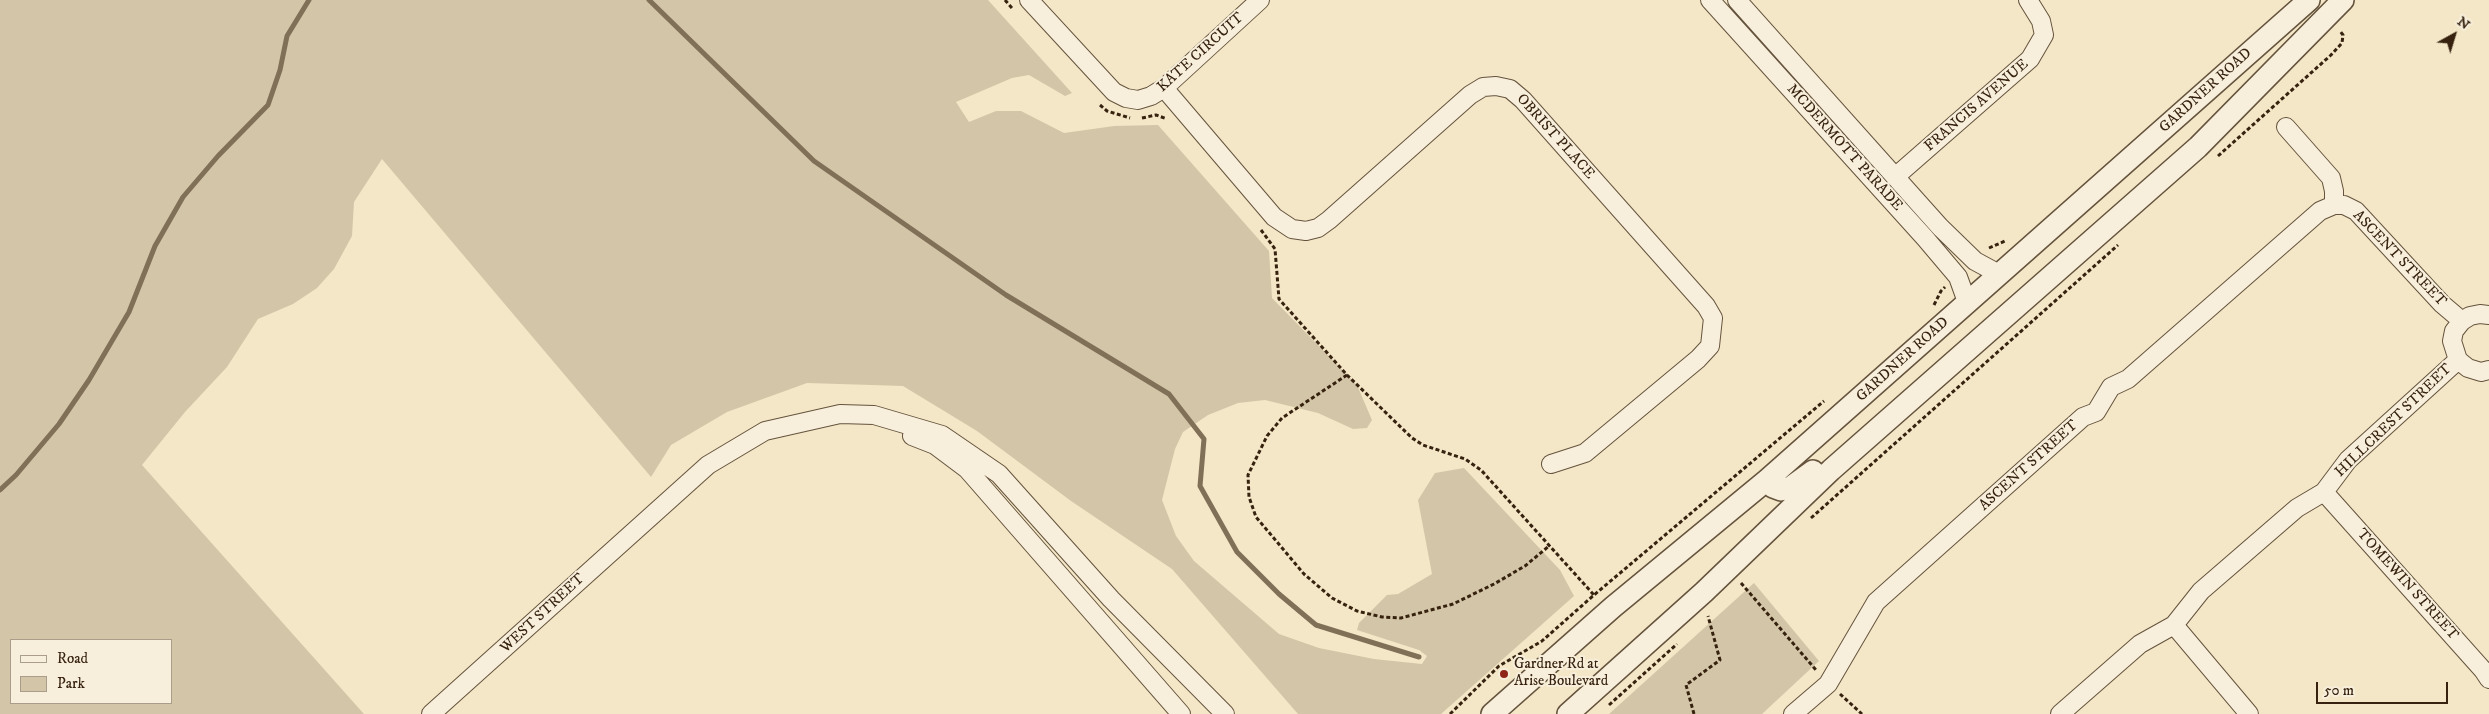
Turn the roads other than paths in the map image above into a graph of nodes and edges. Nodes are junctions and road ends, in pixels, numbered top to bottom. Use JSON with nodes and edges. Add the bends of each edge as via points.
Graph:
{"nodes":[{"id":1,"x":1030,"y":0,"type":"edge"},
{"id":2,"x":1260,"y":0,"type":"edge"},
{"id":3,"x":1710,"y":0,"type":"edge"},
{"id":4,"x":1736,"y":0,"type":"edge"},
{"id":5,"x":2028,"y":0,"type":"edge"},
{"id":6,"x":2309,"y":0,"type":"edge"},
{"id":7,"x":2336,"y":7,"type":"edge"},
{"id":8,"x":1164,"y":88,"type":"junction"},
{"id":9,"x":2286,"y":127,"type":"dead end"},
{"id":10,"x":1895,"y":177,"type":"junction"},
{"id":11,"x":2334,"y":205,"type":"junction"},
{"id":12,"x":1999,"y":274,"type":"junction"},
{"id":13,"x":1967,"y":302,"type":"junction"},
{"id":14,"x":2489,"y":316,"type":"edge"},
{"id":15,"x":2462,"y":321,"type":"junction"},
{"id":16,"x":2458,"y":360,"type":"junction"},
{"id":17,"x":2489,"y":370,"type":"edge"},
{"id":18,"x":840,"y":414,"type":"junction"},
{"id":19,"x":1551,"y":464,"type":"dead end"},
{"id":20,"x":1831,"y":470,"type":"junction"},
{"id":21,"x":1767,"y":480,"type":"junction"},
{"id":22,"x":2324,"y":492,"type":"junction"},
{"id":23,"x":1111,"y":599,"type":"junction"},
{"id":24,"x":1094,"y":614,"type":"junction"},
{"id":25,"x":2174,"y":625,"type":"junction"},
{"id":26,"x":2489,"y":680,"type":"edge"},
{"id":27,"x":431,"y":714,"type":"edge"},
{"id":28,"x":1181,"y":714,"type":"edge"},
{"id":29,"x":1225,"y":714,"type":"edge"},
{"id":30,"x":1492,"y":714,"type":"edge"},
{"id":31,"x":1568,"y":714,"type":"edge"},
{"id":32,"x":1793,"y":714,"type":"edge"},
{"id":33,"x":2060,"y":714,"type":"edge"},
{"id":34,"x":2249,"y":714,"type":"edge"}],
"edges":[{"from":1,"to":8,"type":"street","name":"KATE CIRCUIT","via":[[1114,92],[1138,100]]},
{"from":2,"to":8,"type":"street","name":"KATE CIRCUIT"},
{"from":3,"to":13,"type":"street","name":"MCDERMOTT PARADE","via":[[1958,277]]},
{"from":4,"to":10,"type":"street","name":"MCDERMOTT PARADE"},
{"from":5,"to":10,"type":"street","name":"FRANCIS AVENUE","via":[[2041,21],[2044,35],[2030,59]]},
{"from":6,"to":12,"type":"street","name":"GARDNER ROAD"},
{"from":7,"to":20,"type":"street","name":"GARDNER ROAD","via":[[2198,147]]},
{"from":8,"to":19,"type":"street","name":"OBRIST PLACE","via":[[1274,218],[1292,230],[1306,231],[1318,228],[1483,87],[1510,89],[1523,100],[1706,306],[1713,318],[1710,346],[1698,359],[1585,453]]},
{"from":9,"to":11,"type":"street","name":"ASCENT STREET","via":[[2331,178]]},
{"from":10,"to":12,"type":"street","name":"MCDERMOTT PARADE","via":[[1975,261]]},
{"from":11,"to":15,"type":"street","name":"ASCENT STREET","via":[[2344,205],[2356,211],[2442,304]]},
{"from":11,"to":32,"type":"street","name":"ASCENT STREET","via":[[2320,211],[2128,379],[2111,387],[2096,412],[2083,417],[1876,602],[1828,684]]},
{"from":12,"to":13,"type":"street","name":"GARDNER ROAD"},
{"from":13,"to":21,"type":"street","name":"GARDNER ROAD"},
{"from":14,"to":15,"type":"street","via":[[2480,314]]},
{"from":15,"to":16,"type":"street","via":[[2454,331],[2452,341]]},
{"from":16,"to":17,"type":"street","via":[[2468,368],[2481,372]]},
{"from":16,"to":22,"type":"street","name":"HILLCREST STREET","via":[[2348,460]]},
{"from":18,"to":23,"type":"street","via":[[874,415],[942,435],[999,474]]},
{"from":18,"to":24,"type":"street","via":[[887,426],[935,446],[967,469]]},
{"from":18,"to":27,"type":"street","name":"WEST STREET","via":[[765,431],[708,465]]},
{"from":20,"to":21,"type":"street","via":[[1814,470],[1781,490],[1773,488]]},
{"from":20,"to":31,"type":"street","name":"GARDNER ROAD","via":[[1704,592]]},
{"from":21,"to":30,"type":"street","name":"GARDNER ROAD","via":[[1612,607]]},
{"from":22,"to":25,"type":"street","name":"HILLCREST STREET","via":[[2297,508],[2201,591]]},
{"from":22,"to":26,"type":"street","name":"TOMEWIN STREET"},
{"from":23,"to":24,"type":"street"},
{"from":23,"to":29,"type":"street"},
{"from":24,"to":28,"type":"street"},
{"from":25,"to":33,"type":"street","name":"HILLCREST STREET","via":[[2140,644]]},
{"from":25,"to":34,"type":"street"}]}
